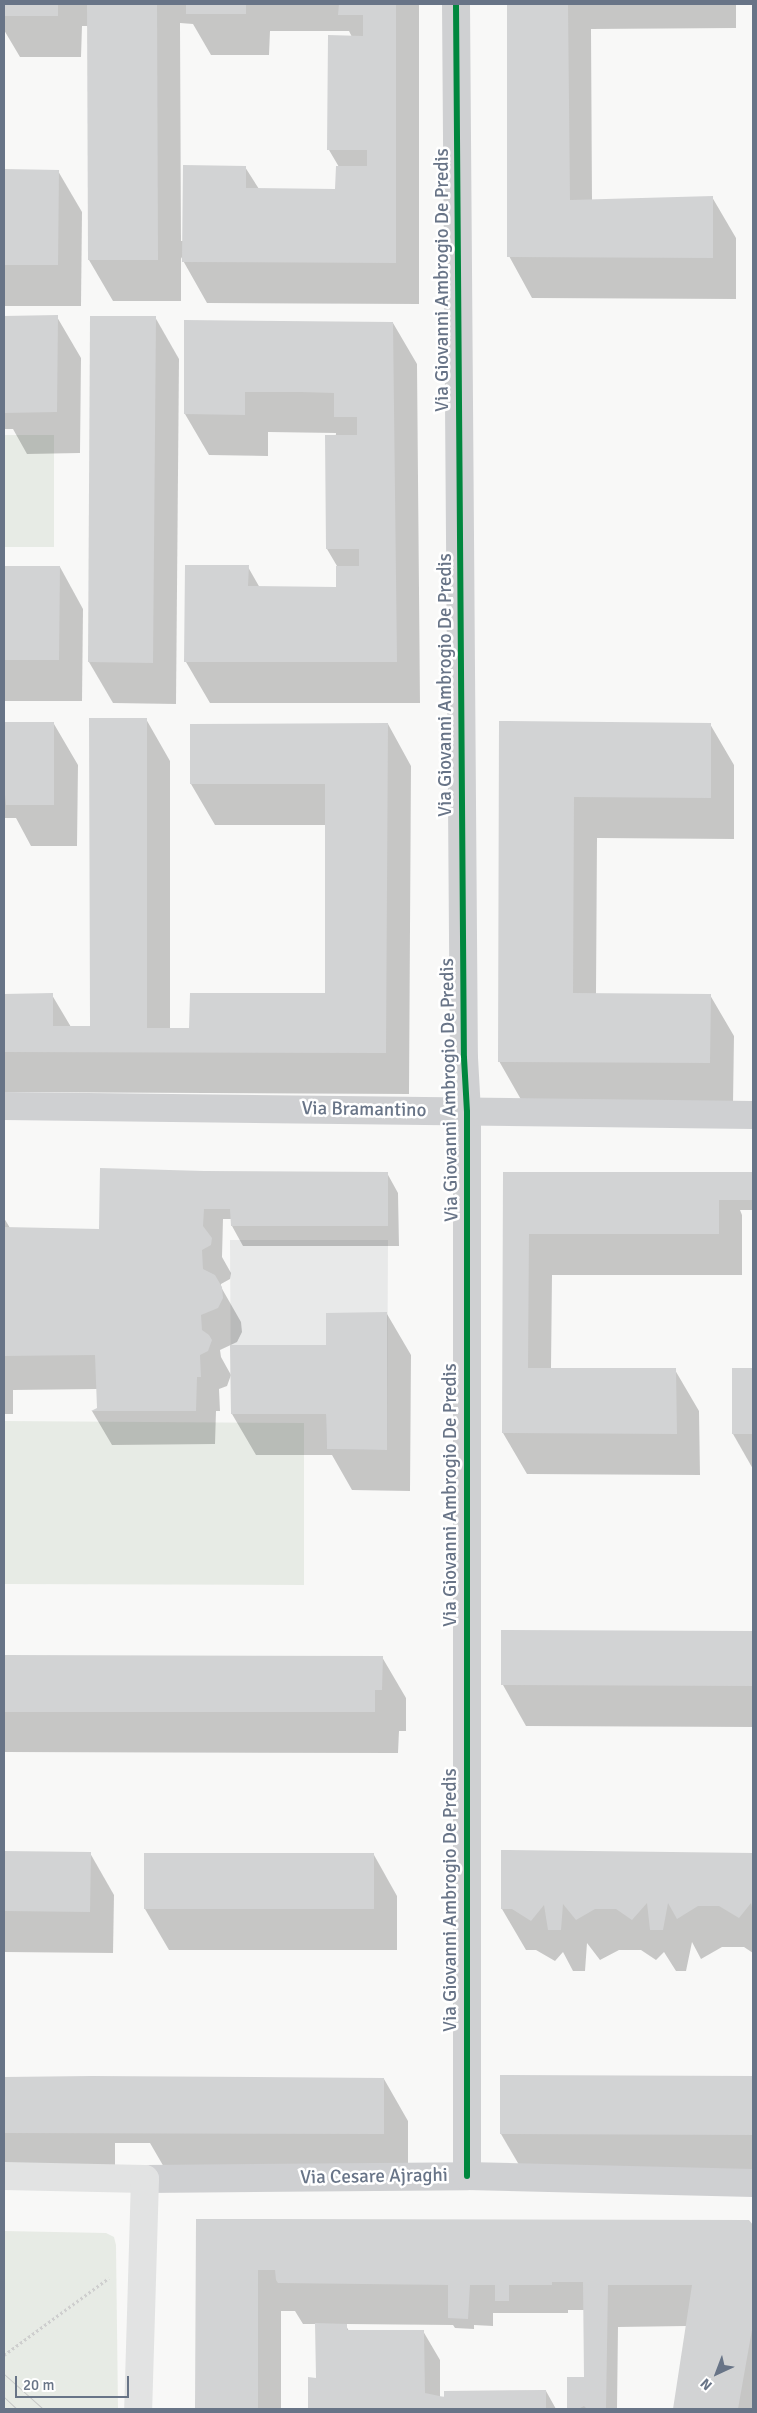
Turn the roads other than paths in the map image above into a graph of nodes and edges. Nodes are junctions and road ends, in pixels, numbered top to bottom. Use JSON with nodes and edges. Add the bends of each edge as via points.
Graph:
{"nodes":[{"id":1,"x":456,"y":4,"type":"edge"},
{"id":2,"x":4,"y":1106,"type":"edge"},
{"id":3,"x":467,"y":1112,"type":"junction"},
{"id":4,"x":753,"y":1115,"type":"edge"},
{"id":5,"x":4,"y":2176,"type":"edge"},
{"id":6,"x":467,"y":2176,"type":"junction"},
{"id":7,"x":145,"y":2179,"type":"junction"},
{"id":8,"x":753,"y":2182,"type":"edge"},
{"id":9,"x":138,"y":2409,"type":"edge"}],
"edges":[{"from":1,"to":3,"type":"street","name":"Via Giovanni Ambrogio De Predis"},
{"from":2,"to":3,"type":"street","name":"Via Bramantino"},
{"from":3,"to":4,"type":"street","name":"Via Bramantino"},
{"from":3,"to":6,"type":"street","name":"Via Giovanni Ambrogio De Predis"},
{"from":5,"to":7,"type":"main road"},
{"from":6,"to":7,"type":"street","name":"Via Cesare Ajraghi"},
{"from":6,"to":8,"type":"street","name":"Via Cesare Ajraghi"},
{"from":7,"to":9,"type":"main road"}]}
